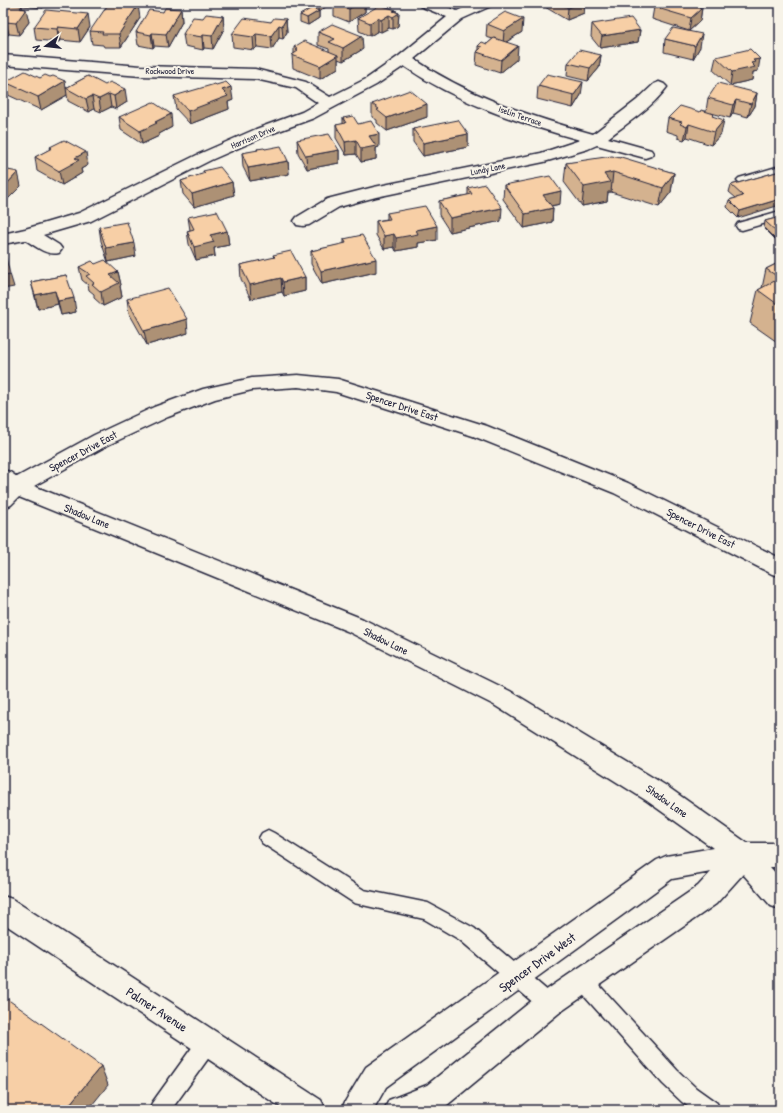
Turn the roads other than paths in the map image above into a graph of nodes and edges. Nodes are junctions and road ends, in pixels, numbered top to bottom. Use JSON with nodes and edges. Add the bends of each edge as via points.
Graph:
{"nodes":[{"id":1,"x":425,"y":3,"type":"edge"},
{"id":2,"x":486,"y":3,"type":"edge"},
{"id":3,"x":457,"y":16,"type":"junction"},
{"id":4,"x":404,"y":59,"type":"junction"},
{"id":5,"x":3,"y":60,"type":"edge"},
{"id":6,"x":659,"y":87,"type":"dead end"},
{"id":7,"x":330,"y":104,"type":"junction"},
{"id":8,"x":596,"y":139,"type":"junction"},
{"id":9,"x":645,"y":153,"type":"dead end"},
{"id":10,"x":780,"y":169,"type":"edge"},
{"id":11,"x":743,"y":180,"type":"edge"},
{"id":12,"x":780,"y":215,"type":"edge"},
{"id":13,"x":303,"y":221,"type":"dead end"},
{"id":14,"x":742,"y":226,"type":"dead end"},
{"id":15,"x":28,"y":234,"type":"junction"},
{"id":16,"x":3,"y":238,"type":"edge"},
{"id":17,"x":53,"y":249,"type":"dead end"},
{"id":18,"x":6,"y":488,"type":"edge"},
{"id":19,"x":780,"y":568,"type":"edge"},
{"id":20,"x":268,"y":838,"type":"dead end"},
{"id":21,"x":743,"y":855,"type":"junction"},
{"id":22,"x":780,"y":855,"type":"edge"},
{"id":23,"x":780,"y":897,"type":"edge"},
{"id":24,"x":3,"y":908,"type":"edge"},
{"id":25,"x":517,"y":977,"type":"junction"},
{"id":26,"x":583,"y":981,"type":"junction"},
{"id":27,"x":549,"y":1004,"type":"junction"},
{"id":28,"x":208,"y":1042,"type":"junction"},
{"id":29,"x":158,"y":1110,"type":"edge"},
{"id":30,"x":311,"y":1110,"type":"edge"},
{"id":31,"x":356,"y":1110,"type":"edge"},
{"id":32,"x":399,"y":1110,"type":"edge"},
{"id":33,"x":710,"y":1110,"type":"edge"}],
"edges":[{"from":1,"to":3,"type":"street"},
{"from":2,"to":3,"type":"street","name":"Harrison Drive"},
{"from":3,"to":4,"type":"street","name":"Harrison Drive"},
{"from":4,"to":7,"type":"street","name":"Harrison Drive","via":[[371,82]]},
{"from":4,"to":8,"type":"street","name":"Iselin Terrace","via":[[469,98],[546,126]]},
{"from":5,"to":7,"type":"street","name":"Rockwood Drive","via":[[141,71],[255,74],[302,85]]},
{"from":6,"to":8,"type":"street","name":"Lundy Lane","via":[[643,103]]},
{"from":7,"to":15,"type":"street","name":"Harrison Drive","via":[[205,157],[85,217]]},
{"from":8,"to":9,"type":"street","name":"Iselin Terrace"},
{"from":8,"to":13,"type":"street","name":"Lundy Lane","via":[[582,146],[544,157],[374,192],[333,203]]},
{"from":10,"to":11,"type":"lane"},
{"from":12,"to":14,"type":"lane"},
{"from":15,"to":16,"type":"street","name":"Harrison Drive"},
{"from":15,"to":17,"type":"street"},
{"from":18,"to":19,"type":"street","name":"Spencer Drive East","via":[[101,440],[203,396],[252,384],[298,381],[338,386],[480,431],[621,488]]},
{"from":18,"to":21,"type":"street","name":"Shadow Lane","via":[[355,625],[502,698],[656,793]]},
{"from":20,"to":25,"type":"lane","via":[[360,897],[428,911],[467,934]]},
{"from":21,"to":22,"type":"street","name":"Spencer Drive West"},
{"from":21,"to":23,"type":"street","name":"Shadow Lane"},
{"from":21,"to":25,"type":"street","name":"Spencer Drive West","via":[[666,868]]},
{"from":21,"to":26,"type":"street","via":[[708,895]]},
{"from":24,"to":28,"type":"street","name":"Palmer Avenue"},
{"from":25,"to":27,"type":"lane"},
{"from":25,"to":31,"type":"street","name":"Spencer Drive West","via":[[376,1077]]},
{"from":26,"to":27,"type":"street"},
{"from":26,"to":33,"type":"lane","via":[[670,1076],[689,1095]]},
{"from":27,"to":32,"type":"street","via":[[436,1096]]},
{"from":28,"to":29,"type":"lane"},
{"from":28,"to":30,"type":"street","name":"Palmer Avenue"}]}
